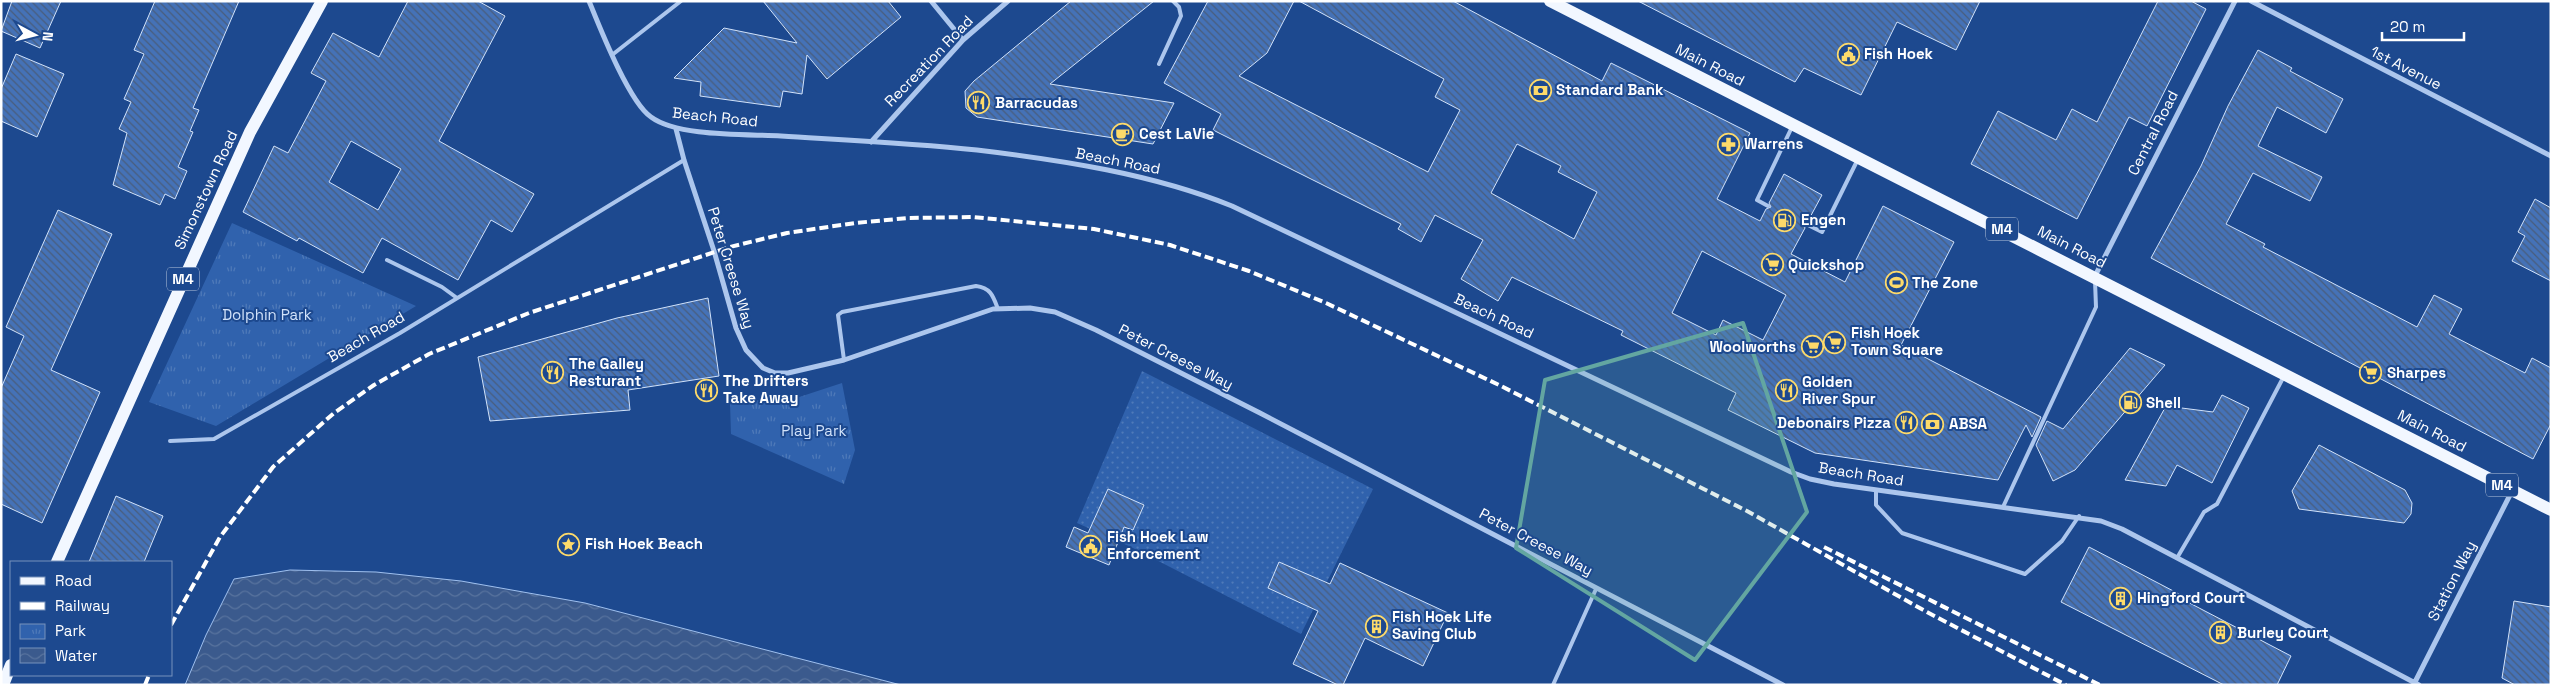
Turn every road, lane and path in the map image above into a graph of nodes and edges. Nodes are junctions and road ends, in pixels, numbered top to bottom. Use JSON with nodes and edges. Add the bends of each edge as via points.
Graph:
{"nodes":[{"id":1,"x":322,"y":1,"type":"edge"},
{"id":2,"x":589,"y":1,"type":"edge"},
{"id":3,"x":681,"y":1,"type":"edge"},
{"id":4,"x":931,"y":1,"type":"edge"},
{"id":5,"x":1008,"y":1,"type":"edge"},
{"id":6,"x":1174,"y":1,"type":"edge"},
{"id":7,"x":1550,"y":1,"type":"edge"},
{"id":8,"x":2235,"y":1,"type":"edge"},
{"id":9,"x":2251,"y":1,"type":"edge"},
{"id":10,"x":963,"y":40,"type":"junction"},
{"id":11,"x":612,"y":55,"type":"junction"},
{"id":12,"x":1158,"y":64,"type":"dead end"},
{"id":13,"x":1793,"y":125,"type":"junction"},
{"id":14,"x":676,"y":129,"type":"junction"},
{"id":15,"x":871,"y":142,"type":"junction"},
{"id":16,"x":1859,"y":156,"type":"junction"},
{"id":17,"x":2551,"y":156,"type":"edge"},
{"id":18,"x":684,"y":160,"type":"junction"},
{"id":19,"x":1768,"y":206,"type":"dead end"},
{"id":20,"x":1806,"y":224,"type":"dead end"},
{"id":21,"x":387,"y":260,"type":"dead end"},
{"id":22,"x":2094,"y":276,"type":"junction"},
{"id":23,"x":457,"y":298,"type":"junction"},
{"id":24,"x":998,"y":309,"type":"junction"},
{"id":25,"x":844,"y":360,"type":"junction"},
{"id":26,"x":2285,"y":374,"type":"junction"},
{"id":27,"x":170,"y":441,"type":"dead end"},
{"id":28,"x":1876,"y":490,"type":"junction"},
{"id":29,"x":2512,"y":491,"type":"junction"},
{"id":30,"x":2003,"y":507,"type":"junction"},
{"id":31,"x":2551,"y":510,"type":"edge"},
{"id":32,"x":2079,"y":516,"type":"junction"},
{"id":33,"x":2177,"y":558,"type":"junction"},
{"id":34,"x":57,"y":561,"type":"edge"},
{"id":35,"x":1596,"y":589,"type":"junction"},
{"id":36,"x":10,"y":668,"type":"edge"},
{"id":37,"x":2417,"y":684,"type":"edge"},
{"id":38,"x":3,"y":685,"type":"edge"},
{"id":39,"x":1553,"y":685,"type":"edge"},
{"id":40,"x":1783,"y":685,"type":"edge"}],
"edges":[{"from":1,"to":34,"type":"main road","name":"Simonstown Road","number":"M4","via":[[250,132]]},
{"from":2,"to":11,"type":"street","name":"Beach Road"},
{"from":3,"to":11,"type":"lane"},
{"from":4,"to":10,"type":"street"},
{"from":5,"to":10,"type":"street","name":"Recreation Road"},
{"from":6,"to":12,"type":"lane","via":[[1181,10],[1181,16]]},
{"from":7,"to":13,"type":"main road","name":"Main Road","number":"M4"},
{"from":8,"to":22,"type":"street","name":"Central Road"},
{"from":9,"to":17,"type":"street","name":"1st Avenue"},
{"from":10,"to":15,"type":"street","name":"Recreation Road"},
{"from":11,"to":14,"type":"street","name":"Beach Road","via":[[632,93],[649,116]]},
{"from":13,"to":16,"type":"main road","name":"Main Road","number":"M4"},
{"from":13,"to":19,"type":"lane","via":[[1756,200]]},
{"from":14,"to":15,"type":"street","name":"Beach Road"},
{"from":14,"to":18,"type":"street","name":"Peter Creese Way"},
{"from":15,"to":28,"type":"street","name":"Beach Road","via":[[977,150],[1046,160],[1147,179],[1210,197],[1791,472],[1810,479]]},
{"from":16,"to":20,"type":"lane","via":[[1822,232]]},
{"from":16,"to":22,"type":"main road","name":"Main Road","number":"M4"},
{"from":18,"to":23,"type":"lane","name":"Beach Road"},
{"from":18,"to":25,"type":"street","name":"Peter Creese Way","via":[[736,328],[746,350],[763,368],[775,373]]},
{"from":21,"to":23,"type":"lane","via":[[442,287]]},
{"from":22,"to":26,"type":"main road","name":"Main Road","number":"M4"},
{"from":22,"to":30,"type":"lane","via":[[2096,307]]},
{"from":23,"to":27,"type":"lane","name":"Beach Road","via":[[214,439]]},
{"from":24,"to":25,"type":"street","name":"Peter Creese Way"},
{"from":24,"to":25,"type":"lane","via":[[991,292],[986,287],[976,286],[842,312],[837,323]]},
{"from":24,"to":35,"type":"street","name":"Peter Creese Way","via":[[1030,308],[1055,312],[1096,330],[1550,562]]},
{"from":26,"to":29,"type":"main road","name":"Main Road","number":"M4"},
{"from":26,"to":33,"type":"lane","via":[[2217,504],[2204,512]]},
{"from":28,"to":30,"type":"street","name":"Beach Road"},
{"from":28,"to":32,"type":"lane","via":[[1876,505],[1902,533],[2025,574],[2062,541]]},
{"from":29,"to":31,"type":"main road","name":"Main Road","number":"M4"},
{"from":29,"to":37,"type":"street","name":"Station Way"},
{"from":30,"to":32,"type":"street","name":"Beach Road"},
{"from":32,"to":33,"type":"street","name":"Beach Road","via":[[2101,520]]},
{"from":33,"to":37,"type":"street","name":"Beach Road"},
{"from":35,"to":39,"type":"lane"},
{"from":35,"to":40,"type":"street","name":"Peter Creese Way"},
{"from":36,"to":38,"type":"main road"}]}
